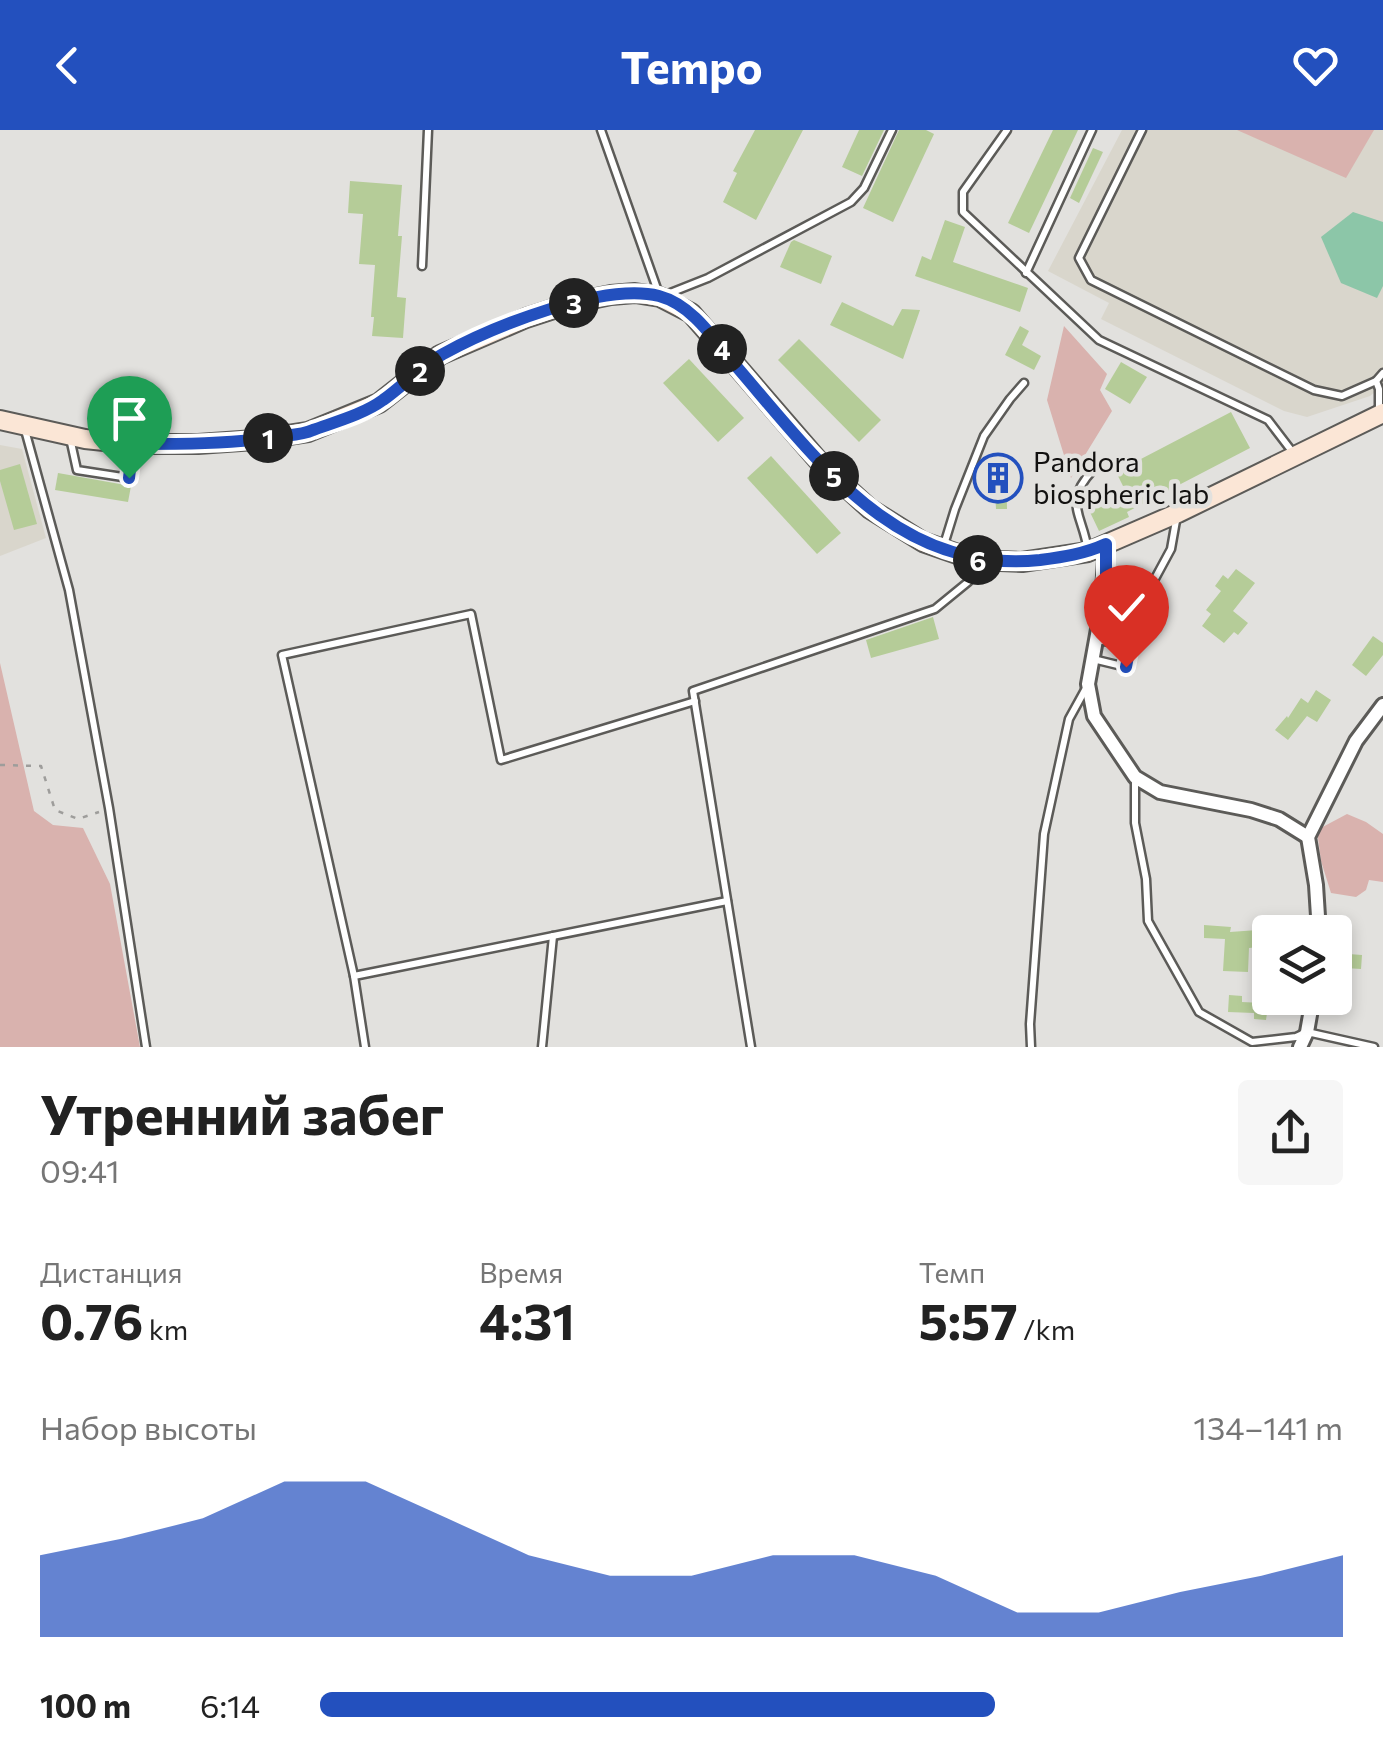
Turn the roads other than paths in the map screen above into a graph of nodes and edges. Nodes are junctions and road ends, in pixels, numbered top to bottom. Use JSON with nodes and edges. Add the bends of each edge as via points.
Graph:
{"nodes":[{"id":1,"x":428,"y":130,"type":"edge"},
{"id":2,"x":601,"y":130,"type":"edge"},
{"id":3,"x":892,"y":130,"type":"edge"},
{"id":4,"x":1007,"y":130,"type":"edge"},
{"id":5,"x":1092,"y":130,"type":"edge"},
{"id":6,"x":1142,"y":130,"type":"edge"},
{"id":7,"x":422,"y":266,"type":"dead end"},
{"id":8,"x":1026,"y":273,"type":"junction"},
{"id":9,"x":660,"y":296,"type":"junction"},
{"id":10,"x":1383,"y":374,"type":"edge"},
{"id":11,"x":1376,"y":381,"type":"junction"},
{"id":12,"x":1024,"y":384,"type":"dead end"},
{"id":13,"x":1381,"y":414,"type":"edge"},
{"id":14,"x":0,"y":420,"type":"edge"},
{"id":15,"x":24,"y":424,"type":"junction"},
{"id":16,"x":70,"y":436,"type":"junction"},
{"id":17,"x":133,"y":444,"type":"junction"},
{"id":18,"x":1295,"y":455,"type":"junction"},
{"id":19,"x":1093,"y":470,"type":"dead end"},
{"id":20,"x":1178,"y":513,"type":"junction"},
{"id":21,"x":1097,"y":548,"type":"junction"},
{"id":22,"x":943,"y":549,"type":"junction"},
{"id":23,"x":976,"y":560,"type":"junction"},
{"id":24,"x":1100,"y":619,"type":"junction"},
{"id":25,"x":1133,"y":630,"type":"junction"},
{"id":26,"x":1096,"y":640,"type":"junction"},
{"id":27,"x":1130,"y":645,"type":"junction"},
{"id":28,"x":1091,"y":659,"type":"junction"},
{"id":29,"x":1088,"y":684,"type":"junction"},
{"id":30,"x":695,"y":702,"type":"junction"},
{"id":31,"x":1383,"y":705,"type":"edge"},
{"id":32,"x":1136,"y":777,"type":"junction"},
{"id":33,"x":1308,"y":837,"type":"junction"},
{"id":34,"x":727,"y":900,"type":"junction"},
{"id":35,"x":1317,"y":915,"type":"edge"},
{"id":36,"x":553,"y":936,"type":"junction"},
{"id":37,"x":354,"y":976,"type":"junction"},
{"id":38,"x":1310,"y":1015,"type":"edge"},
{"id":39,"x":1307,"y":1032,"type":"junction"},
{"id":40,"x":146,"y":1047,"type":"edge"},
{"id":41,"x":365,"y":1047,"type":"edge"},
{"id":42,"x":542,"y":1047,"type":"edge"},
{"id":43,"x":750,"y":1047,"type":"edge"},
{"id":44,"x":1031,"y":1047,"type":"edge"},
{"id":45,"x":1300,"y":1047,"type":"edge"},
{"id":46,"x":1374,"y":1047,"type":"edge"}],
"edges":[{"from":1,"to":7,"type":"lane"},
{"from":2,"to":9,"type":"lane"},
{"from":3,"to":9,"type":"lane","via":[[851,202],[708,278]]},
{"from":4,"to":8,"type":"lane","via":[[963,192],[963,212]]},
{"from":5,"to":8,"type":"lane"},
{"from":6,"to":11,"type":"lane","via":[[1079,258],[1092,280],[1314,390],[1342,396]]},
{"from":8,"to":18,"type":"lane","via":[[1099,340],[1268,420]]},
{"from":9,"to":17,"type":"street","via":[[611,295],[526,318],[440,356],[379,404],[308,432]]},
{"from":9,"to":22,"type":"street","via":[[691,313],[822,466],[870,509]]},
{"from":10,"to":11,"type":"lane"},
{"from":11,"to":13,"type":"lane"},
{"from":12,"to":22,"type":"lane","via":[[984,436]]},
{"from":13,"to":18,"type":"street"},
{"from":14,"to":15,"type":"street"},
{"from":15,"to":16,"type":"street"},
{"from":15,"to":40,"type":"lane","via":[[69,590]]},
{"from":16,"to":17,"type":"street"},
{"from":16,"to":17,"type":"lane","via":[[77,470],[129,478]]},
{"from":18,"to":20,"type":"street"},
{"from":19,"to":21,"type":"lane","via":[[1080,484],[1075,506]]},
{"from":20,"to":21,"type":"street"},
{"from":20,"to":25,"type":"lane","via":[[1171,550]]},
{"from":21,"to":23,"type":"street","via":[[1022,562]]},
{"from":21,"to":24,"type":"street","via":[[1106,576]]},
{"from":22,"to":23,"type":"street"},
{"from":23,"to":30,"type":"lane","via":[[968,582],[935,609],[693,691]]},
{"from":24,"to":25,"type":"lane"},
{"from":24,"to":26,"type":"street"},
{"from":25,"to":27,"type":"lane"},
{"from":26,"to":27,"type":"lane"},
{"from":26,"to":28,"type":"street"},
{"from":27,"to":28,"type":"lane","via":[[1126,667]]},
{"from":28,"to":29,"type":"street"},
{"from":29,"to":32,"type":"street","via":[[1094,716]]},
{"from":29,"to":44,"type":"lane","via":[[1069,719],[1044,834]]},
{"from":30,"to":34,"type":"lane"},
{"from":30,"to":37,"type":"lane","via":[[501,760],[471,614],[282,655]]},
{"from":31,"to":33,"type":"street","via":[[1356,741]]},
{"from":32,"to":33,"type":"street","via":[[1160,792],[1279,819]]},
{"from":32,"to":39,"type":"lane","via":[[1148,921],[1198,1012],[1252,1042]]},
{"from":33,"to":35,"type":"street"},
{"from":34,"to":36,"type":"lane"},
{"from":34,"to":43,"type":"lane"},
{"from":36,"to":37,"type":"lane"},
{"from":36,"to":42,"type":"lane"},
{"from":37,"to":41,"type":"lane"},
{"from":38,"to":39,"type":"street"},
{"from":39,"to":45,"type":"street"},
{"from":39,"to":46,"type":"lane"}]}
